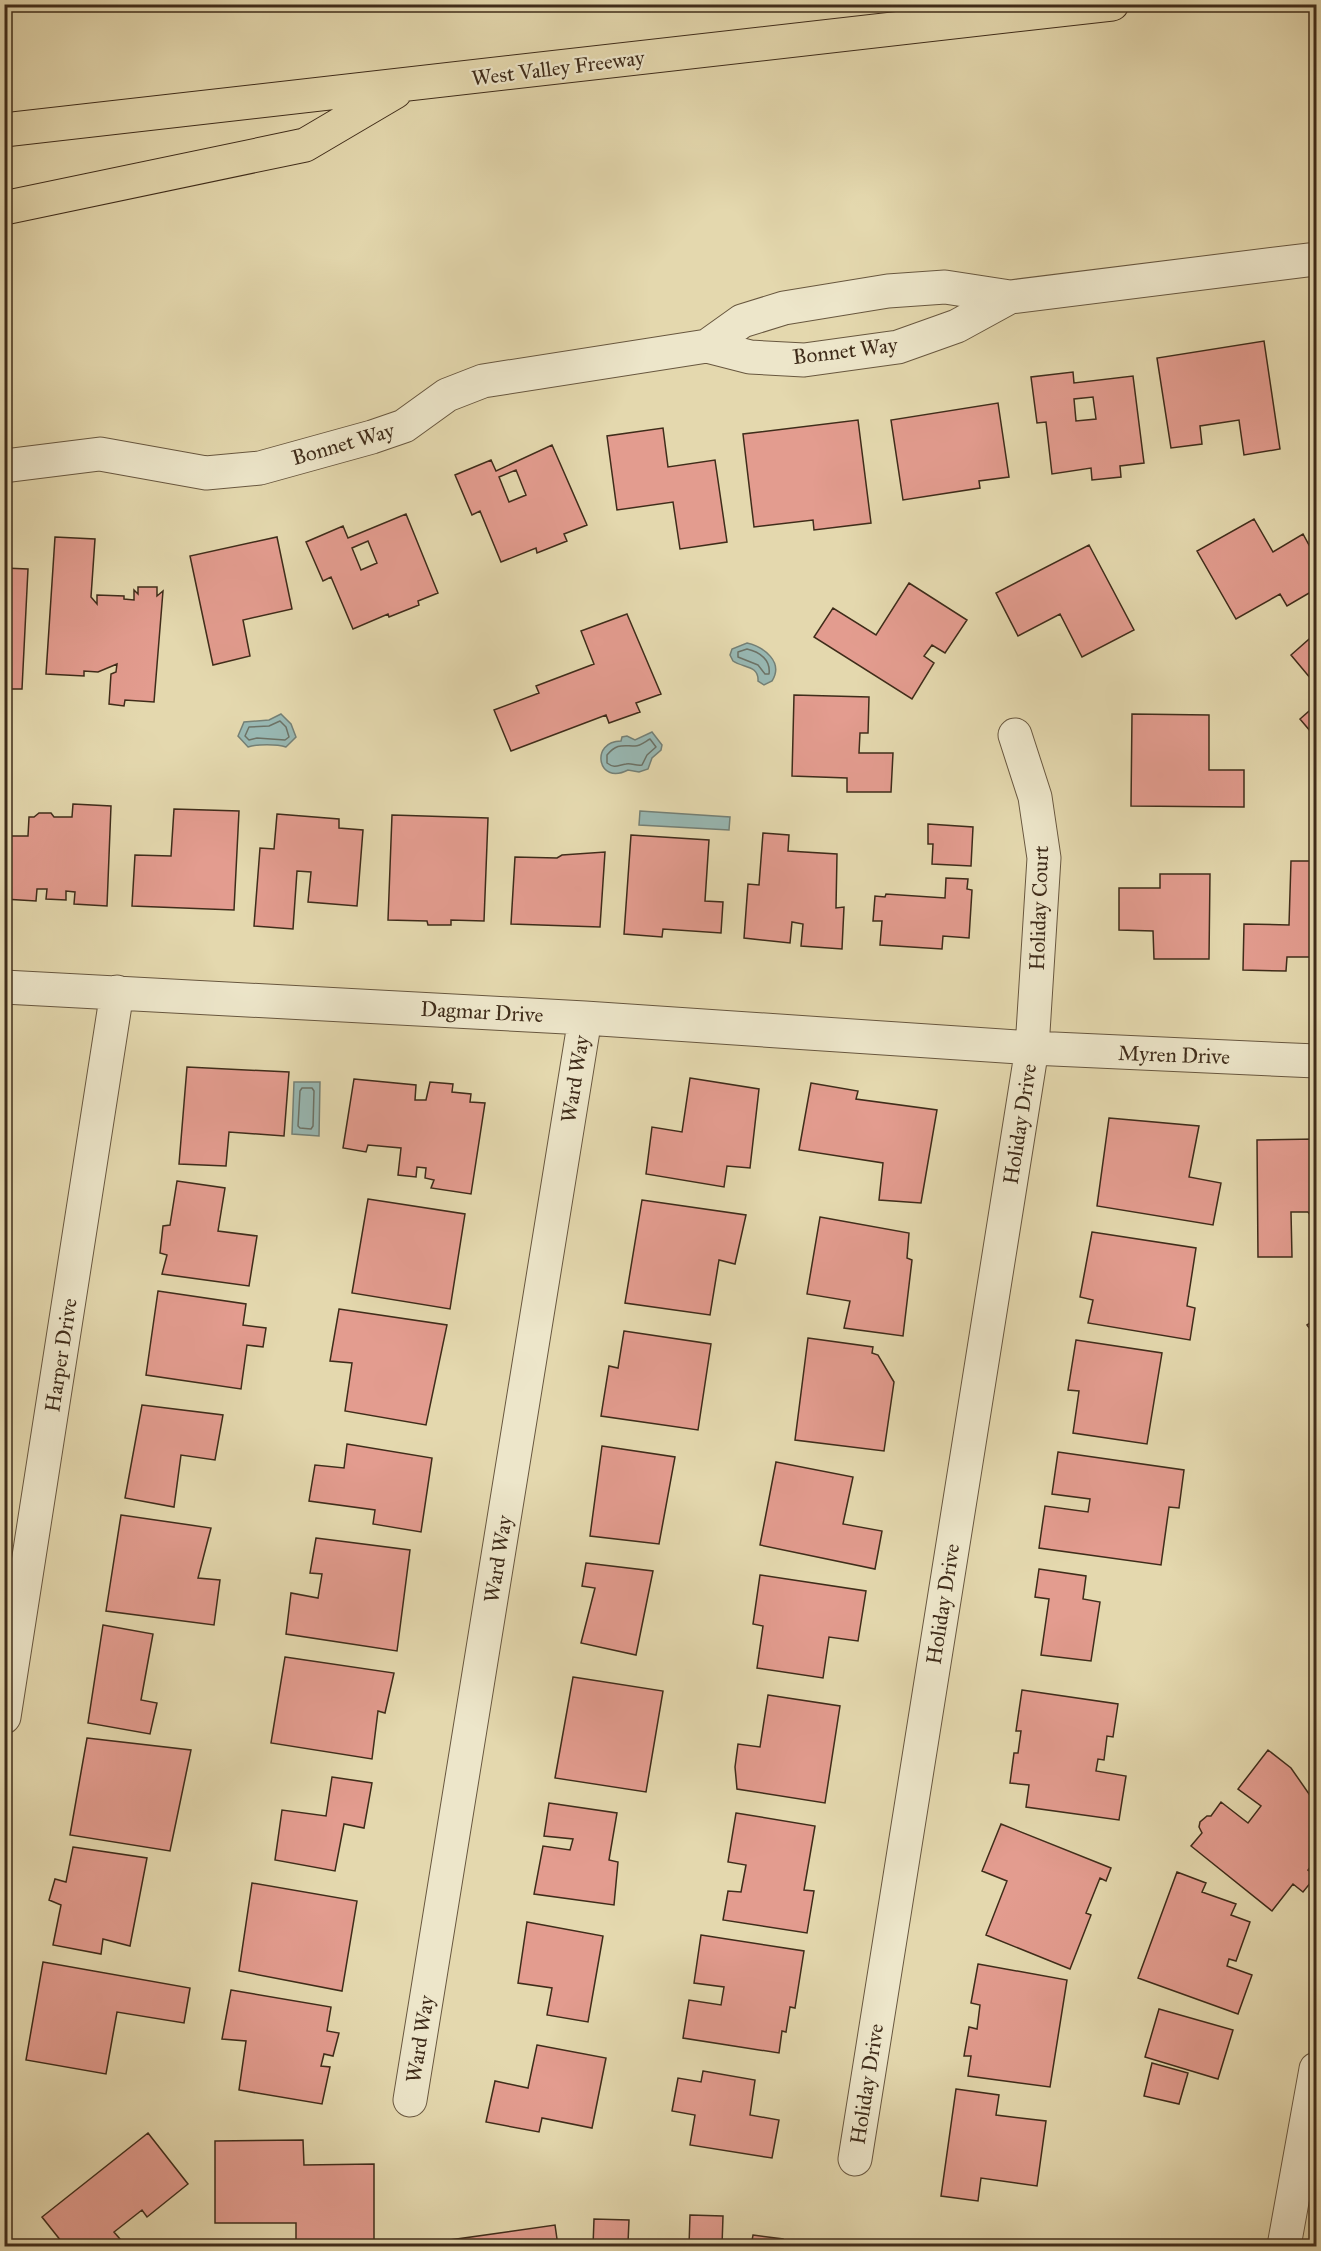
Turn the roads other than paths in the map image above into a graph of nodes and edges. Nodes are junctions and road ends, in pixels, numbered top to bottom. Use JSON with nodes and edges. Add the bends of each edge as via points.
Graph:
{"nodes":[{"id":1,"x":1112,"y":4,"type":"edge"},
{"id":2,"x":406,"y":85,"type":"junction"},
{"id":3,"x":4,"y":130,"type":"edge"},
{"id":4,"x":4,"y":208,"type":"edge"},
{"id":5,"x":1317,"y":259,"type":"edge"},
{"id":6,"x":1010,"y":297,"type":"junction"},
{"id":7,"x":707,"y":346,"type":"junction"},
{"id":8,"x":4,"y":466,"type":"edge"},
{"id":9,"x":1015,"y":735,"type":"dead end"},
{"id":10,"x":4,"y":987,"type":"edge"},
{"id":11,"x":117,"y":992,"type":"junction"},
{"id":12,"x":585,"y":1018,"type":"junction"},
{"id":13,"x":1032,"y":1048,"type":"junction"},
{"id":14,"x":1317,"y":1061,"type":"edge"},
{"id":15,"x":4,"y":1717,"type":"edge"},
{"id":16,"x":1317,"y":2069,"type":"edge"},
{"id":17,"x":410,"y":2100,"type":"dead end"},
{"id":18,"x":855,"y":2159,"type":"dead end"},
{"id":19,"x":1284,"y":2247,"type":"edge"}],
"edges":[{"from":1,"to":2,"type":"highway","name":"West Valley Freeway"},
{"from":2,"to":3,"type":"highway","name":"West Valley Freeway"},
{"from":2,"to":4,"type":"highway","via":[[305,145]]},
{"from":5,"to":6,"type":"street","name":"Bonnet Way"},
{"from":6,"to":7,"type":"street","name":"Bonnet Way","via":[[945,287],[888,291],[784,308],[742,321]]},
{"from":6,"to":7,"type":"street","name":"Bonnet Way","via":[[957,326],[898,347],[804,360],[750,357]]},
{"from":7,"to":8,"type":"street","name":"Bonnet Way","via":[[483,381],[447,395],[404,426],[260,468],[206,473],[100,454]]},
{"from":9,"to":13,"type":"street","name":"Holiday Court","via":[[1035,797],[1044,858]]},
{"from":10,"to":11,"type":"street","name":"Dagmar Drive"},
{"from":11,"to":12,"type":"street","name":"Dagmar Drive"},
{"from":11,"to":15,"type":"street","name":"Harper Drive"},
{"from":12,"to":13,"type":"street","name":"Dagmar Drive"},
{"from":12,"to":17,"type":"street","name":"Ward Way"},
{"from":13,"to":14,"type":"street","name":"Myren Drive"},
{"from":13,"to":18,"type":"street","name":"Holiday Drive"},
{"from":16,"to":19,"type":"street"}]}
